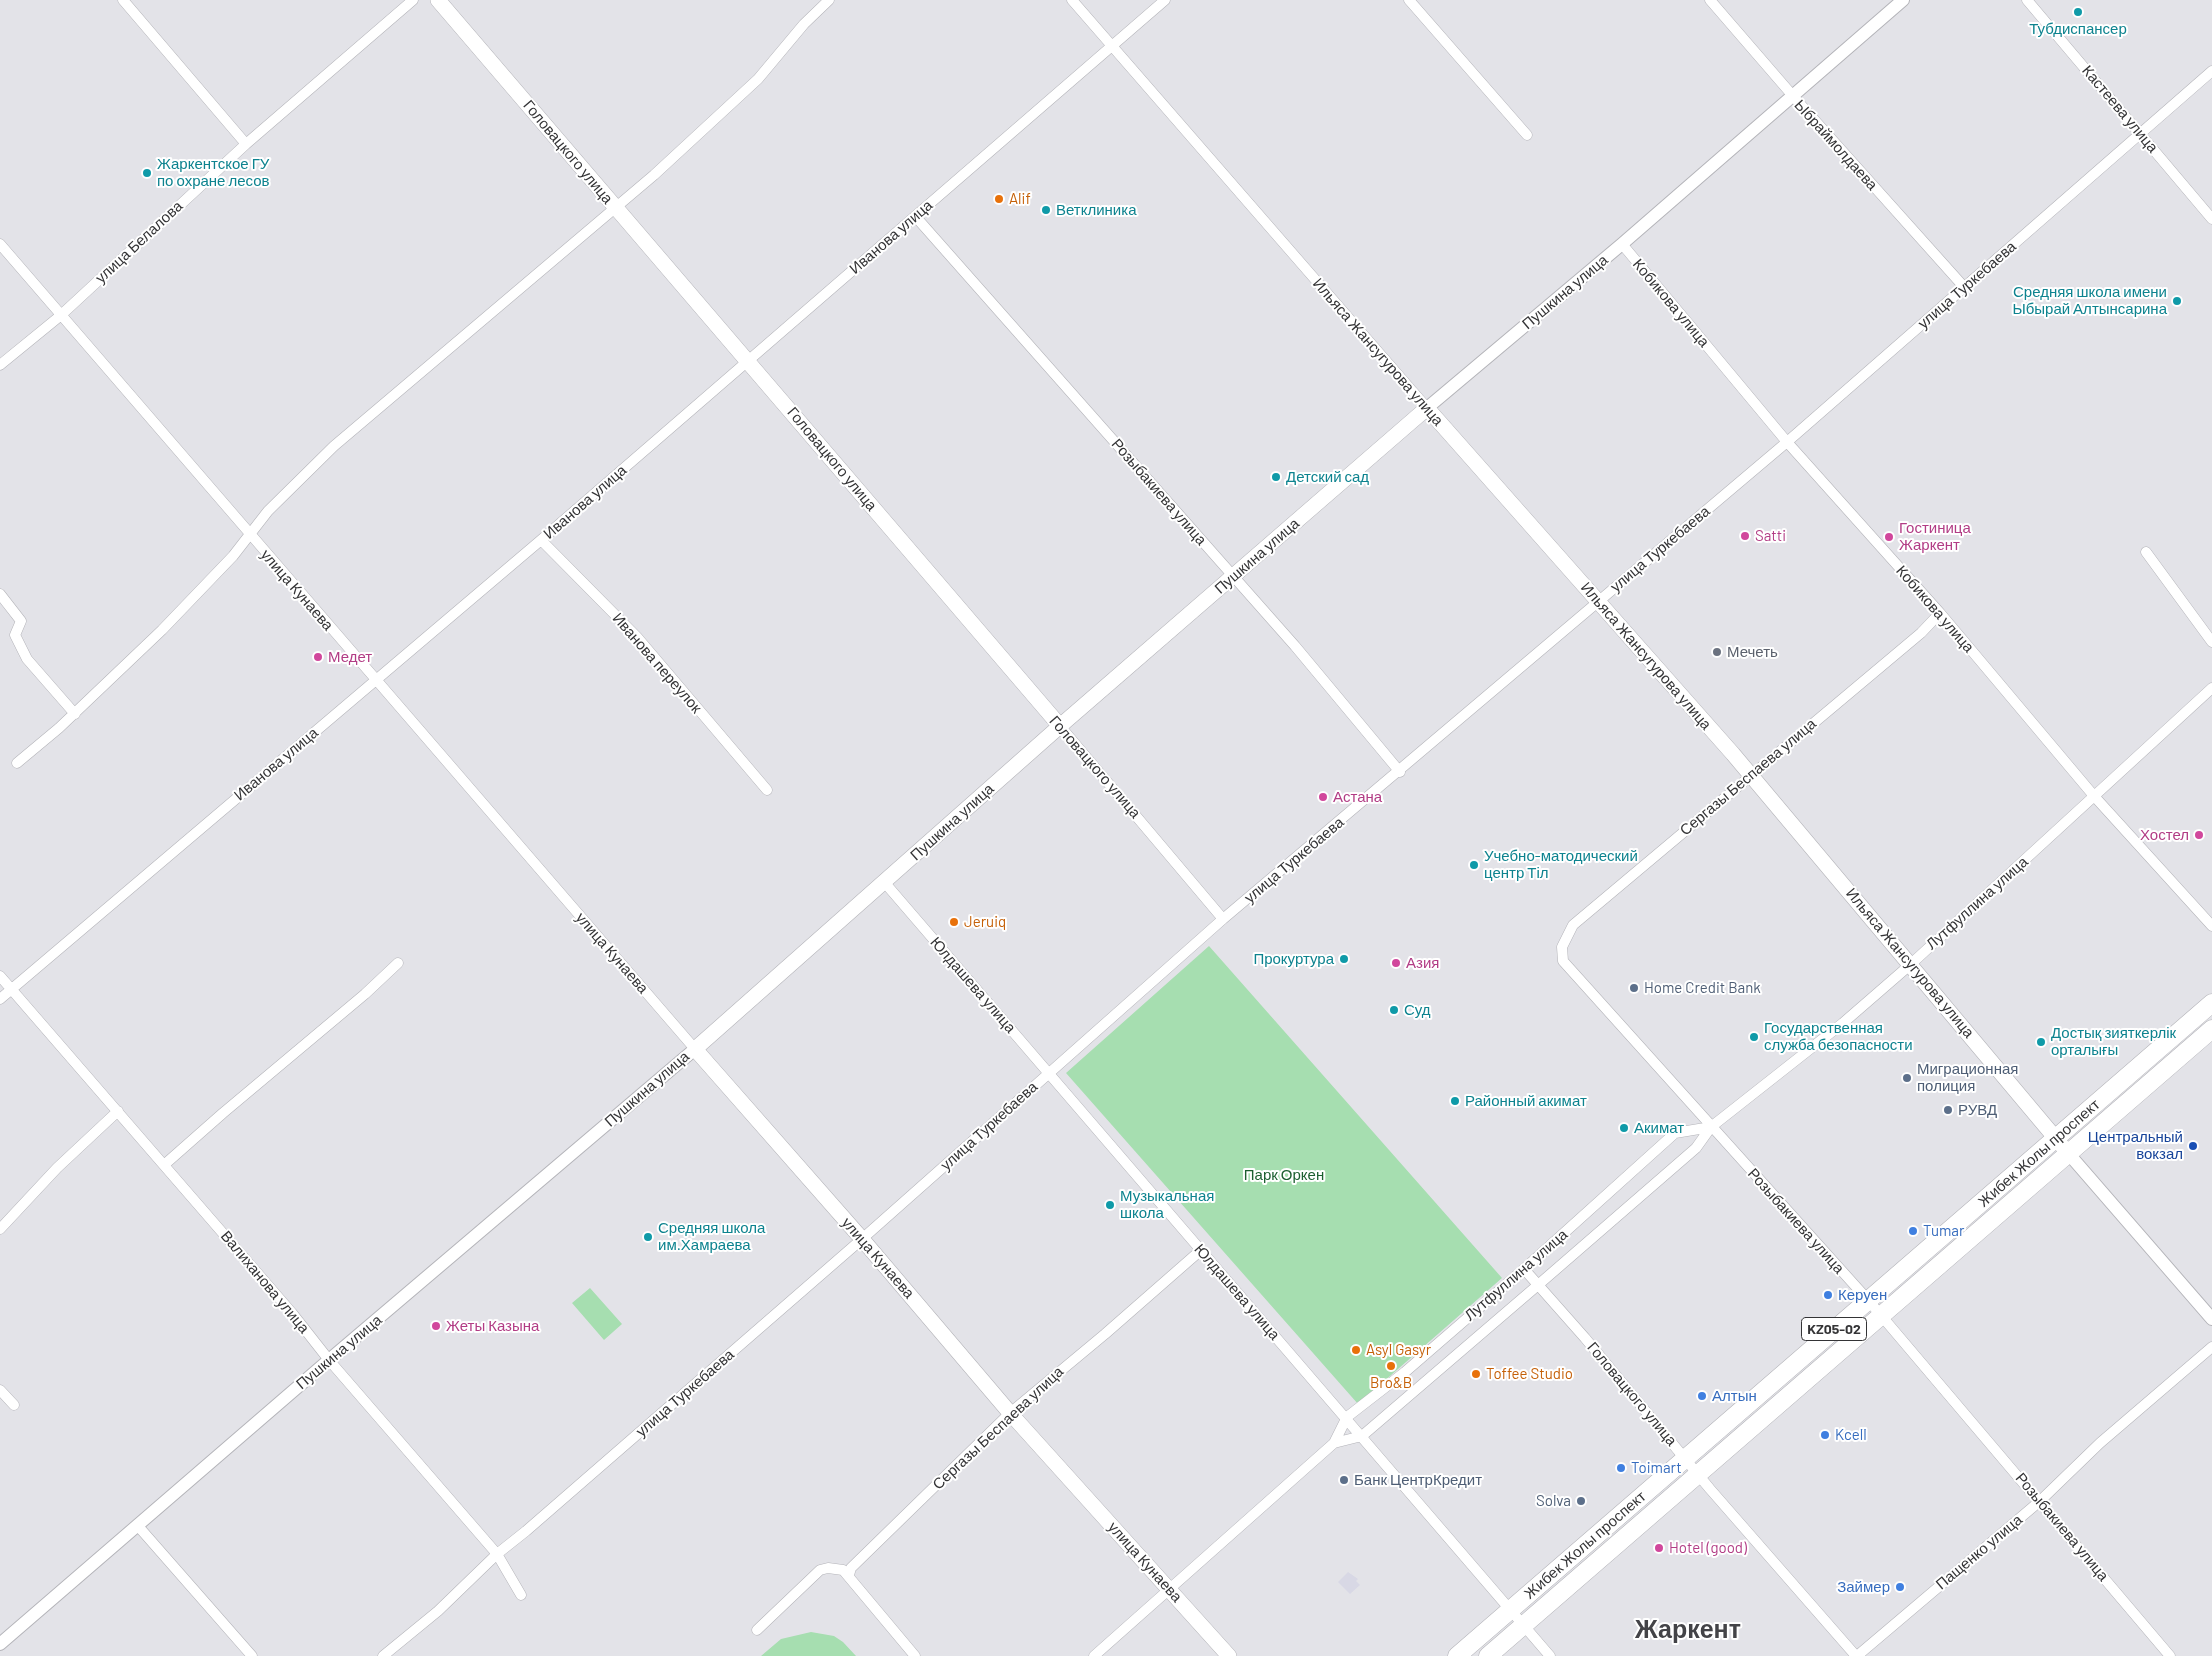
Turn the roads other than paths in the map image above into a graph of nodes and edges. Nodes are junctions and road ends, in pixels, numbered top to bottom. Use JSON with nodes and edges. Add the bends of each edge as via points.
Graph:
{"nodes":[{"id":1,"x":123,"y":0,"type":"edge"},
{"id":2,"x":413,"y":0,"type":"edge"},
{"id":3,"x":438,"y":0,"type":"edge"},
{"id":4,"x":829,"y":0,"type":"edge"},
{"id":5,"x":1072,"y":0,"type":"edge"},
{"id":6,"x":1165,"y":0,"type":"edge"},
{"id":7,"x":1409,"y":0,"type":"edge"},
{"id":8,"x":1710,"y":0,"type":"edge"},
{"id":9,"x":1903,"y":0,"type":"edge"},
{"id":10,"x":2027,"y":0,"type":"edge"},
{"id":11,"x":1112,"y":46,"type":"junction"},
{"id":12,"x":2212,"y":71,"type":"edge"},
{"id":13,"x":1792,"y":96,"type":"junction"},
{"id":14,"x":2140,"y":133,"type":"junction"},
{"id":15,"x":1527,"y":135,"type":"dead end"},
{"id":16,"x":246,"y":144,"type":"junction"},
{"id":17,"x":615,"y":208,"type":"junction"},
{"id":18,"x":915,"y":216,"type":"junction"},
{"id":19,"x":2212,"y":219,"type":"edge"},
{"id":20,"x":0,"y":244,"type":"edge"},
{"id":21,"x":1622,"y":244,"type":"junction"},
{"id":22,"x":1964,"y":287,"type":"junction"},
{"id":23,"x":60,"y":316,"type":"junction"},
{"id":24,"x":749,"y":360,"type":"junction"},
{"id":25,"x":0,"y":365,"type":"edge"},
{"id":26,"x":1427,"y":408,"type":"junction"},
{"id":27,"x":1787,"y":442,"type":"junction"},
{"id":28,"x":250,"y":536,"type":"junction"},
{"id":29,"x":541,"y":540,"type":"junction"},
{"id":30,"x":2146,"y":552,"type":"dead end"},
{"id":31,"x":1234,"y":576,"type":"junction"},
{"id":32,"x":0,"y":594,"type":"edge"},
{"id":33,"x":1597,"y":601,"type":"junction"},
{"id":34,"x":1940,"y":613,"type":"junction"},
{"id":35,"x":2212,"y":642,"type":"edge"},
{"id":36,"x":376,"y":679,"type":"junction"},
{"id":37,"x":2212,"y":688,"type":"edge"},
{"id":38,"x":75,"y":714,"type":"junction"},
{"id":39,"x":1060,"y":726,"type":"junction"},
{"id":40,"x":17,"y":763,"type":"dead end"},
{"id":41,"x":1400,"y":772,"type":"junction"},
{"id":42,"x":1750,"y":775,"type":"junction"},
{"id":43,"x":768,"y":790,"type":"dead end"},
{"id":44,"x":2094,"y":796,"type":"junction"},
{"id":45,"x":885,"y":883,"type":"junction"},
{"id":46,"x":1223,"y":919,"type":"junction"},
{"id":47,"x":2212,"y":926,"type":"edge"},
{"id":48,"x":1562,"y":947,"type":"joint"},
{"id":49,"x":398,"y":963,"type":"dead end"},
{"id":50,"x":1911,"y":964,"type":"junction"},
{"id":51,"x":0,"y":976,"type":"edge"},
{"id":52,"x":12,"y":988,"type":"junction"},
{"id":53,"x":0,"y":999,"type":"edge"},
{"id":54,"x":2212,"y":1003,"type":"edge"},
{"id":55,"x":2212,"y":1029,"type":"edge"},
{"id":56,"x":695,"y":1049,"type":"junction"},
{"id":57,"x":1048,"y":1073,"type":"junction"},
{"id":58,"x":118,"y":1111,"type":"junction"},
{"id":59,"x":1711,"y":1127,"type":"junction"},
{"id":60,"x":2055,"y":1138,"type":"junction"},
{"id":61,"x":2068,"y":1154,"type":"junction"},
{"id":62,"x":164,"y":1165,"type":"junction"},
{"id":63,"x":0,"y":1229,"type":"edge"},
{"id":64,"x":862,"y":1239,"type":"junction"},
{"id":65,"x":1201,"y":1250,"type":"junction"},
{"id":66,"x":1524,"y":1269,"type":"junction"},
{"id":67,"x":1538,"y":1285,"type":"junction"},
{"id":68,"x":1868,"y":1300,"type":"junction"},
{"id":69,"x":1881,"y":1316,"type":"junction"},
{"id":70,"x":2212,"y":1319,"type":"edge"},
{"id":71,"x":2212,"y":1347,"type":"edge"},
{"id":72,"x":329,"y":1360,"type":"junction"},
{"id":73,"x":0,"y":1390,"type":"edge"},
{"id":74,"x":14,"y":1405,"type":"dead end"},
{"id":75,"x":1010,"y":1413,"type":"junction"},
{"id":76,"x":1346,"y":1418,"type":"junction"},
{"id":77,"x":1362,"y":1436,"type":"junction"},
{"id":78,"x":1334,"y":1443,"type":"junction"},
{"id":79,"x":1686,"y":1458,"type":"junction"},
{"id":80,"x":1698,"y":1474,"type":"junction"},
{"id":81,"x":2040,"y":1500,"type":"junction"},
{"id":82,"x":138,"y":1526,"type":"junction"},
{"id":83,"x":496,"y":1554,"type":"junction"},
{"id":84,"x":847,"y":1571,"type":"junction"},
{"id":85,"x":1170,"y":1590,"type":"junction"},
{"id":86,"x":521,"y":1595,"type":"dead end"},
{"id":87,"x":1511,"y":1610,"type":"junction"},
{"id":88,"x":1523,"y":1625,"type":"junction"},
{"id":89,"x":757,"y":1630,"type":"dead end"},
{"id":90,"x":0,"y":1644,"type":"edge"},
{"id":91,"x":252,"y":1656,"type":"edge"},
{"id":92,"x":384,"y":1656,"type":"edge"},
{"id":93,"x":915,"y":1656,"type":"edge"},
{"id":94,"x":1094,"y":1656,"type":"edge"},
{"id":95,"x":1229,"y":1656,"type":"edge"},
{"id":96,"x":1457,"y":1656,"type":"edge"},
{"id":97,"x":1488,"y":1656,"type":"edge"},
{"id":98,"x":1550,"y":1656,"type":"edge"},
{"id":99,"x":1857,"y":1656,"type":"edge"},
{"id":100,"x":2170,"y":1656,"type":"edge"}],
"edges":[{"from":1,"to":16,"type":"street"},
{"from":2,"to":16,"type":"street","name":"улица Белалова"},
{"from":3,"to":17,"type":"main road","name":"Головацкого улица"},
{"from":4,"to":17,"type":"street","via":[[804,24],[758,79]]},
{"from":5,"to":11,"type":"street","name":"Ильяса Жансугурова улица"},
{"from":6,"to":11,"type":"street","name":"Иванова улица"},
{"from":7,"to":15,"type":"street"},
{"from":8,"to":13,"type":"street","name":"Ыбраймолдаева"},
{"from":9,"to":13,"type":"street","name":"Пушкина улица"},
{"from":10,"to":14,"type":"street","name":"Кастеева улица"},
{"from":11,"to":18,"type":"street","name":"Иванова улица"},
{"from":11,"to":26,"type":"street","name":"Ильяса Жансугурова улица"},
{"from":12,"to":14,"type":"street","name":"улица Туркебаева"},
{"from":13,"to":21,"type":"street","name":"Пушкина улица"},
{"from":13,"to":22,"type":"street","name":"Ыбраймолдаева"},
{"from":14,"to":19,"type":"street","name":"Кастеева улица"},
{"from":14,"to":22,"type":"street","name":"улица Туркебаева"},
{"from":16,"to":23,"type":"street","name":"улица Белалова"},
{"from":17,"to":24,"type":"main road","name":"Головацкого улица"},
{"from":17,"to":28,"type":"street","via":[[334,446],[268,511]]},
{"from":18,"to":24,"type":"street","name":"Иванова улица"},
{"from":18,"to":31,"type":"street","name":"Розыбакиева улица"},
{"from":20,"to":23,"type":"street","name":"улица Кунаева"},
{"from":21,"to":26,"type":"street","name":"Пушкина улица"},
{"from":21,"to":27,"type":"street","name":"Кобикова улица"},
{"from":22,"to":27,"type":"street","name":"улица Туркебаева"},
{"from":23,"to":25,"type":"street","name":"улица Белалова"},
{"from":23,"to":28,"type":"street","name":"улица Кунаева"},
{"from":24,"to":29,"type":"street","name":"Иванова улица"},
{"from":24,"to":39,"type":"main road","name":"Головацкого улица"},
{"from":26,"to":31,"type":"main road","name":"Пушкина улица"},
{"from":26,"to":33,"type":"main road","name":"Ильяса Жансугурова улица"},
{"from":27,"to":33,"type":"street","name":"улица Туркебаева"},
{"from":27,"to":34,"type":"street","name":"Кобикова улица"},
{"from":28,"to":36,"type":"street","name":"улица Кунаева"},
{"from":28,"to":38,"type":"street","via":[[162,630]]},
{"from":29,"to":36,"type":"street","name":"Иванова улица"},
{"from":29,"to":43,"type":"street","name":"Иванова переулок","via":[[637,636]]},
{"from":30,"to":35,"type":"street"},
{"from":31,"to":39,"type":"main road","name":"Пушкина улица"},
{"from":31,"to":41,"type":"street","name":"Розыбакиева улица"},
{"from":32,"to":38,"type":"street","via":[[22,621],[15,635],[28,659]]},
{"from":33,"to":41,"type":"street","name":"улица Туркебаева"},
{"from":33,"to":42,"type":"main road","name":"Ильяса Жансугурова улица"},
{"from":34,"to":42,"type":"street","name":"Сергазы Беспаева улица","via":[[1921,633]]},
{"from":34,"to":44,"type":"street","name":"Кобикова улица"},
{"from":36,"to":52,"type":"street","name":"Иванова улица"},
{"from":36,"to":56,"type":"street","name":"улица Кунаева"},
{"from":37,"to":44,"type":"street","name":"Лутфуллина улица"},
{"from":38,"to":40,"type":"street"},
{"from":39,"to":45,"type":"main road","name":"Пушкина улица"},
{"from":39,"to":46,"type":"street","name":"Головацкого улица"},
{"from":41,"to":46,"type":"street","name":"улица Туркебаева"},
{"from":42,"to":48,"type":"street","name":"Сергазы Беспаева улица","via":[[1573,925]]},
{"from":42,"to":50,"type":"main road","name":"Ильяса Жансугурова улица"},
{"from":44,"to":47,"type":"street","name":"Кобикова улица"},
{"from":44,"to":50,"type":"street","name":"Лутфуллина улица"},
{"from":45,"to":56,"type":"main road","name":"Пушкина улица"},
{"from":45,"to":57,"type":"street","name":"Юлдашева улица"},
{"from":46,"to":57,"type":"street","name":"улица Туркебаева"},
{"from":48,"to":59,"type":"street","name":"Розыбакиева улица","via":[[1563,961]]},
{"from":49,"to":62,"type":"street"},
{"from":50,"to":59,"type":"street","name":"Лутфуллина улица","via":[[1843,1023]]},
{"from":50,"to":60,"type":"main road","name":"Ильяса Жансугурова улица"},
{"from":51,"to":52,"type":"street","name":"Валиханова улица"},
{"from":52,"to":53,"type":"street","name":"Иванова улица"},
{"from":52,"to":58,"type":"street","name":"Валиханова улица"},
{"from":54,"to":60,"type":"highway","name":"Жибек Жолы проспект","number":"KZ05-02"},
{"from":55,"to":61,"type":"highway","name":"Жибек Жолы проспект"},
{"from":56,"to":64,"type":"main road","name":"улица Кунаева"},
{"from":56,"to":72,"type":"street","name":"Пушкина улица"},
{"from":57,"to":64,"type":"street","name":"улица Туркебаева"},
{"from":57,"to":65,"type":"street","name":"Юлдашева улица"},
{"from":58,"to":62,"type":"street","name":"Валиханова улица"},
{"from":58,"to":63,"type":"street","via":[[57,1168]]},
{"from":59,"to":66,"type":"street","name":"Лутфуллина улица","via":[[1675,1133]]},
{"from":59,"to":67,"type":"street","name":"Лутфуллина улица","via":[[1696,1148]]},
{"from":59,"to":68,"type":"street","name":"Розыбакиева улица"},
{"from":60,"to":61,"type":"main road","name":"Ильяса Жансугурова улица"},
{"from":60,"to":68,"type":"highway","name":"Жибек Жолы проспект","number":"KZ05-02"},
{"from":61,"to":69,"type":"highway","name":"Жибек Жолы проспект"},
{"from":61,"to":70,"type":"street","name":"Ильяса Жансугурова улица"},
{"from":62,"to":72,"type":"street","name":"Валиханова улица","via":[[292,1312]]},
{"from":64,"to":75,"type":"main road","name":"улица Кунаева"},
{"from":64,"to":83,"type":"street","name":"улица Туркебаева"},
{"from":65,"to":75,"type":"street","name":"Сергазы Беспаева улица"},
{"from":65,"to":76,"type":"street","name":"Юлдашева улица"},
{"from":66,"to":67,"type":"street","name":"Головацкого улица"},
{"from":66,"to":76,"type":"street","name":"Лутфуллина улица","via":[[1405,1372]]},
{"from":67,"to":77,"type":"street","name":"Лутфуллина улица"},
{"from":67,"to":79,"type":"street","name":"Головацкого улица"},
{"from":68,"to":69,"type":"street","name":"Розыбакиева улица"},
{"from":68,"to":79,"type":"highway","name":"Жибек Жолы проспект","number":"KZ05-02"},
{"from":69,"to":80,"type":"highway","name":"Жибек Жолы проспект"},
{"from":69,"to":81,"type":"street","name":"Розыбакиева улица"},
{"from":71,"to":81,"type":"street","name":"Пащенко улица","via":[[2100,1443]]},
{"from":72,"to":82,"type":"street","name":"Пушкина улица"},
{"from":72,"to":83,"type":"street","name":"Валиханова улица"},
{"from":73,"to":74,"type":"street"},
{"from":75,"to":84,"type":"street","name":"Сергазы Беспаева улица"},
{"from":75,"to":85,"type":"main road","name":"улица Кунаева"},
{"from":76,"to":77,"type":"street","name":"Юлдашева улица"},
{"from":76,"to":78,"type":"street","name":"Лутфуллина улица"},
{"from":77,"to":78,"type":"street","name":"Лутфуллина улица"},
{"from":77,"to":87,"type":"street","name":"Юлдашева улица"},
{"from":78,"to":85,"type":"street","name":"Лутфуллина улица"},
{"from":79,"to":80,"type":"street","name":"Головацкого улица"},
{"from":79,"to":87,"type":"highway","name":"Жибек Жолы проспект","number":"KZ05-02"},
{"from":80,"to":88,"type":"highway","name":"Жибек Жолы проспект"},
{"from":80,"to":99,"type":"street","name":"Головацкого улица"},
{"from":81,"to":99,"type":"street","name":"Пащенко улица"},
{"from":81,"to":100,"type":"street","name":"Розыбакиева улица"},
{"from":82,"to":90,"type":"street","name":"Пушкина улица"},
{"from":82,"to":91,"type":"street"},
{"from":83,"to":86,"type":"street","name":"Валиханова улица"},
{"from":83,"to":92,"type":"street","name":"улица Туркебаева","via":[[438,1611]]},
{"from":84,"to":89,"type":"street","via":[[820,1570]]},
{"from":84,"to":93,"type":"street"},
{"from":85,"to":94,"type":"street","name":"Лутфуллина улица"},
{"from":85,"to":95,"type":"main road","name":"улица Кунаева"},
{"from":87,"to":88,"type":"street","name":"Юлдашева улица"},
{"from":87,"to":96,"type":"highway","name":"Жибек Жолы проспект","number":"KZ05-02"},
{"from":88,"to":97,"type":"highway","name":"Жибек Жолы проспект"},
{"from":88,"to":98,"type":"street","name":"Юлдашева улица"}]}
